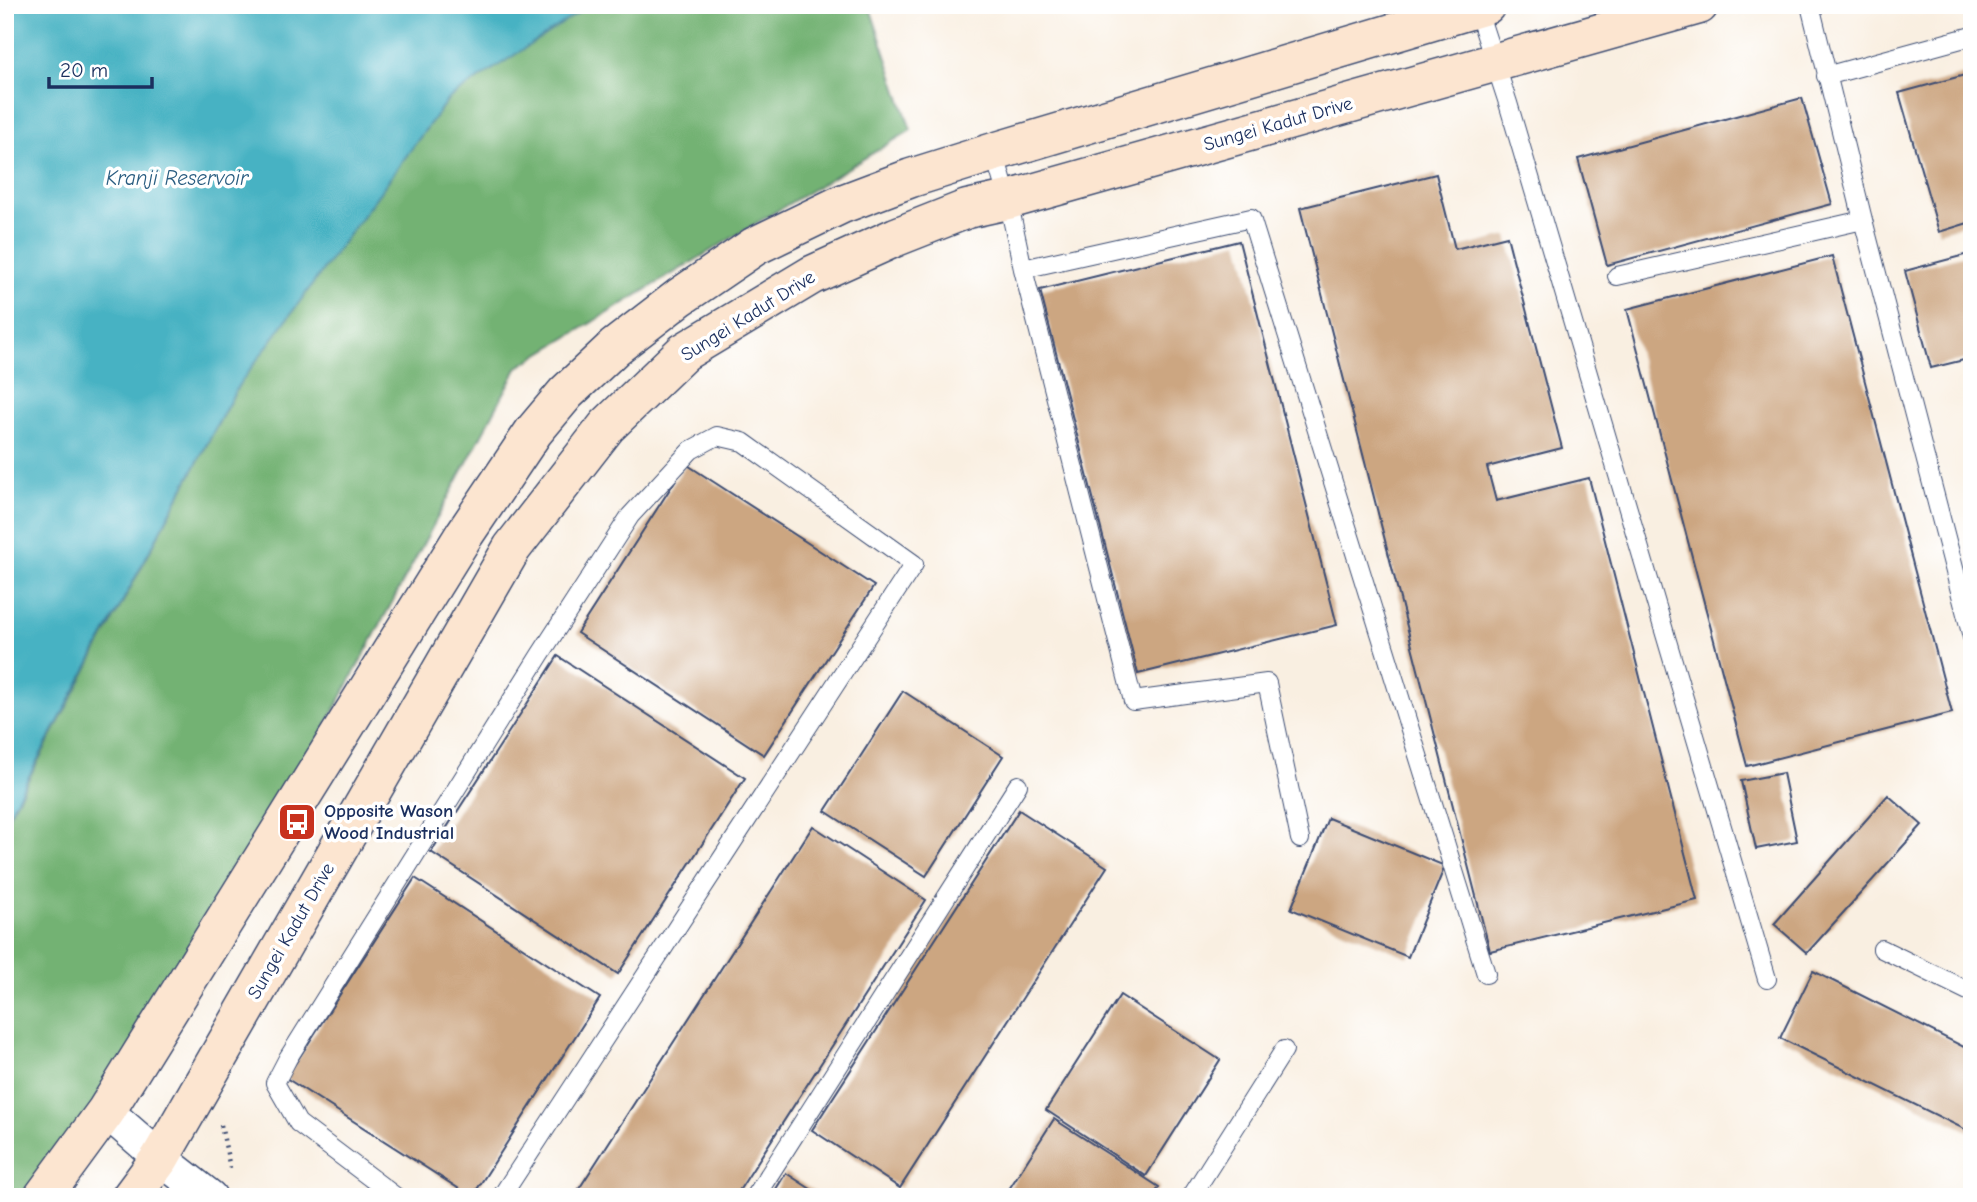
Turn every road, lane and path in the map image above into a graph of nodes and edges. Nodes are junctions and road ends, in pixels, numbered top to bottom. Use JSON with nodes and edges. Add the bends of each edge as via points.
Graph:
{"nodes":[{"id":1,"x":1698,"y":5,"type":"edge"},
{"id":2,"x":1810,"y":5,"type":"edge"},
{"id":3,"x":1481,"y":6,"type":"edge"},
{"id":4,"x":1972,"y":36,"type":"edge"},
{"id":5,"x":1496,"y":63,"type":"junction"},
{"id":6,"x":1826,"y":76,"type":"junction"},
{"id":7,"x":994,"y":152,"type":"junction"},
{"id":8,"x":1008,"y":200,"type":"junction"},
{"id":9,"x":1863,"y":220,"type":"junction"},
{"id":10,"x":1023,"y":269,"type":"junction"},
{"id":11,"x":1617,"y":276,"type":"dead end"},
{"id":12,"x":1972,"y":637,"type":"edge"},
{"id":13,"x":1018,"y":785,"type":"dead end"},
{"id":14,"x":1300,"y":839,"type":"dead end"},
{"id":15,"x":1882,"y":949,"type":"dead end"},
{"id":16,"x":1486,"y":974,"type":"dead end"},
{"id":17,"x":1767,"y":979,"type":"dead end"},
{"id":18,"x":1972,"y":993,"type":"edge"},
{"id":19,"x":1284,"y":1050,"type":"dead end"},
{"id":20,"x":106,"y":1111,"type":"junction"},
{"id":21,"x":221,"y":1123,"type":"dead end"},
{"id":22,"x":160,"y":1158,"type":"junction"},
{"id":23,"x":220,"y":1185,"type":"edge"},
{"id":24,"x":44,"y":1197,"type":"edge"},
{"id":25,"x":131,"y":1197,"type":"edge"},
{"id":26,"x":396,"y":1197,"type":"edge"},
{"id":27,"x":501,"y":1197,"type":"edge"},
{"id":28,"x":755,"y":1197,"type":"edge"},
{"id":29,"x":1191,"y":1197,"type":"edge"}],
"edges":[{"from":1,"to":5,"type":"main road","name":"Sungei Kadut Drive"},
{"from":2,"to":6,"type":"lane"},
{"from":3,"to":5,"type":"lane"},
{"from":3,"to":7,"type":"main road"},
{"from":4,"to":6,"type":"lane"},
{"from":5,"to":8,"type":"main road","name":"Sungei Kadut Drive"},
{"from":5,"to":17,"type":"lane"},
{"from":6,"to":9,"type":"lane"},
{"from":7,"to":8,"type":"lane"},
{"from":7,"to":20,"type":"main road","via":[[842,204],[755,246],[626,339],[566,393],[534,431],[464,535]]},
{"from":8,"to":10,"type":"lane"},
{"from":8,"to":22,"type":"main road","name":"Sungei Kadut Drive","via":[[967,209],[812,275],[684,352],[607,426],[512,548]]},
{"from":9,"to":11,"type":"lane"},
{"from":9,"to":12,"type":"lane"},
{"from":10,"to":14,"type":"lane","via":[[1133,701],[1267,683]]},
{"from":10,"to":16,"type":"lane","via":[[1251,218]]},
{"from":13,"to":28,"type":"lane"},
{"from":15,"to":18,"type":"lane"},
{"from":19,"to":29,"type":"lane"},
{"from":20,"to":22,"type":"street"},
{"from":20,"to":24,"type":"main road"},
{"from":21,"to":23,"type":"path"},
{"from":22,"to":23,"type":"street"},
{"from":22,"to":25,"type":"main road","name":"Sungei Kadut Drive"},
{"from":26,"to":27,"type":"lane","via":[[298,1123],[275,1083],[630,516],[691,450],[717,436],[743,442],[914,564]]}]}
